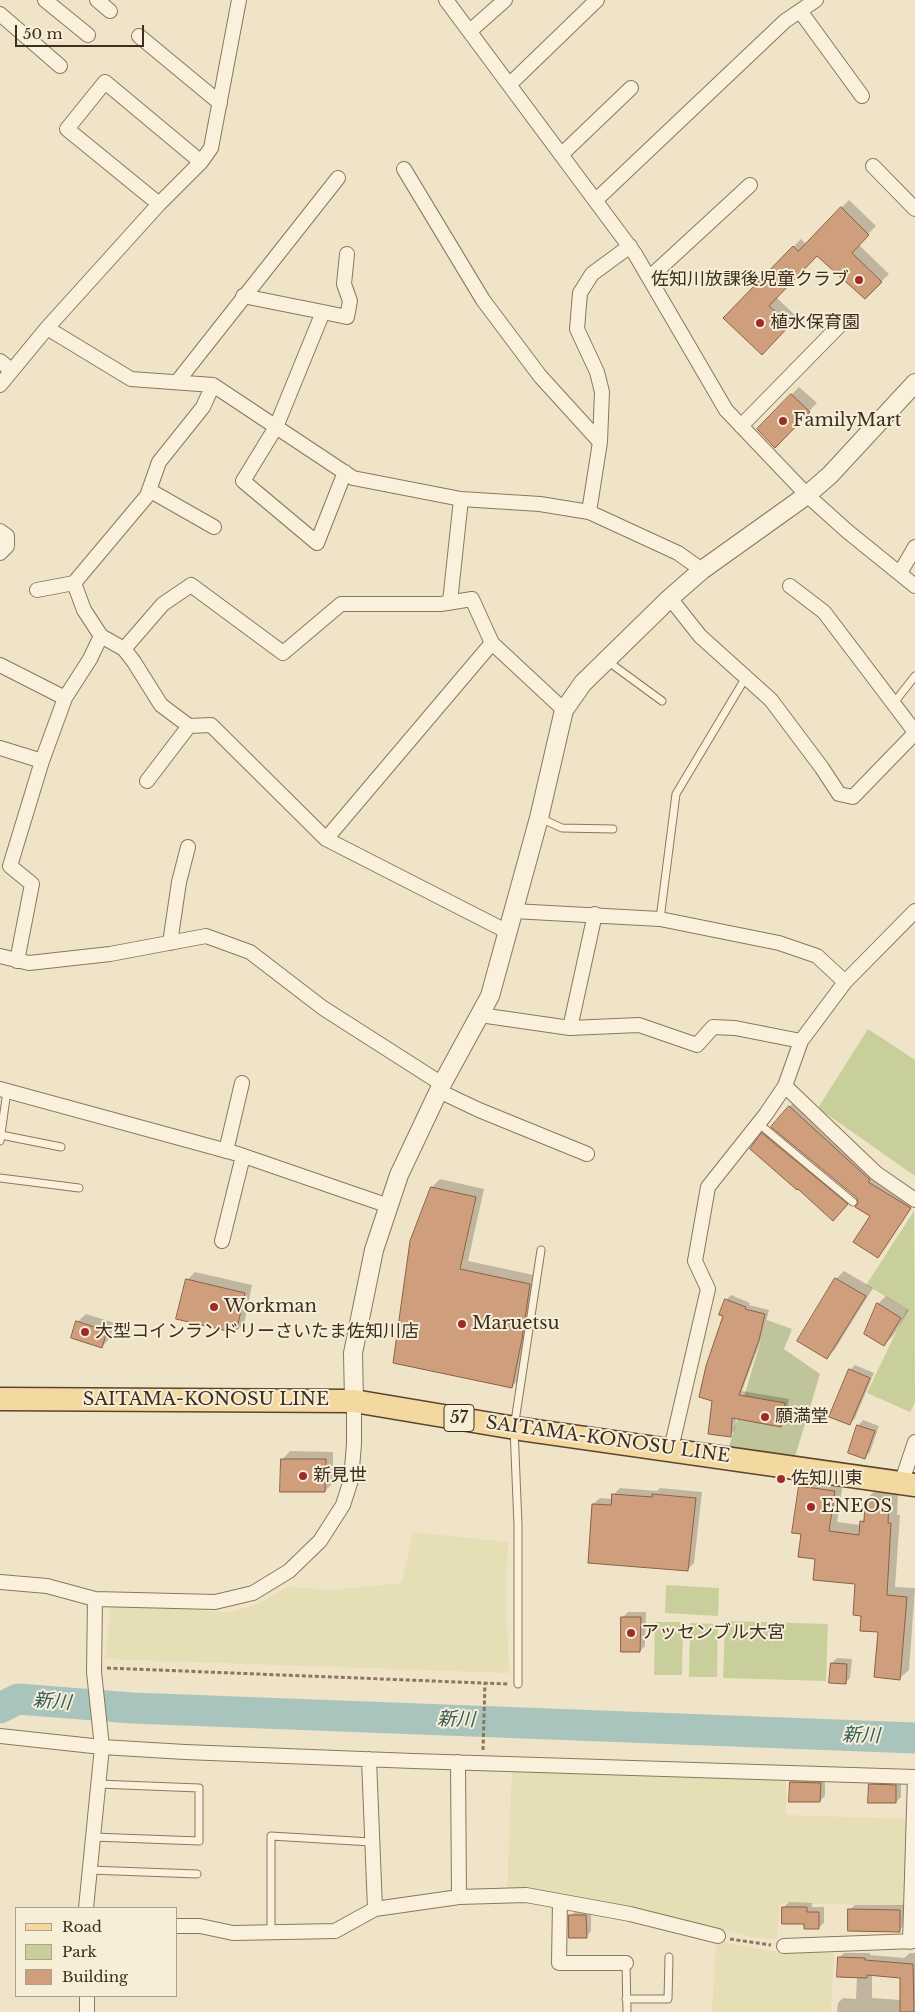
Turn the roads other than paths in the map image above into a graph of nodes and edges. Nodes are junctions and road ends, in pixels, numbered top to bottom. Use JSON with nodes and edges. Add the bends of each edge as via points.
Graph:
{"nodes":[{"id":1,"x":45,"y":0,"type":"edge"},
{"id":2,"x":97,"y":0,"type":"edge"},
{"id":3,"x":239,"y":0,"type":"edge"},
{"id":4,"x":446,"y":0,"type":"edge"},
{"id":5,"x":505,"y":0,"type":"edge"},
{"id":6,"x":597,"y":0,"type":"edge"},
{"id":7,"x":816,"y":0,"type":"edge"},
{"id":8,"x":110,"y":11,"type":"dead end"},
{"id":9,"x":800,"y":11,"type":"junction"},
{"id":10,"x":0,"y":14,"type":"edge"},
{"id":11,"x":470,"y":31,"type":"junction"},
{"id":12,"x":88,"y":35,"type":"dead end"},
{"id":13,"x":139,"y":36,"type":"dead end"},
{"id":14,"x":60,"y":66,"type":"dead end"},
{"id":15,"x":510,"y":84,"type":"junction"},
{"id":16,"x":631,"y":88,"type":"dead end"},
{"id":17,"x":862,"y":96,"type":"dead end"},
{"id":18,"x":220,"y":103,"type":"junction"},
{"id":19,"x":562,"y":154,"type":"junction"},
{"id":20,"x":201,"y":162,"type":"junction"},
{"id":21,"x":873,"y":166,"type":"dead end"},
{"id":22,"x":404,"y":169,"type":"dead end"},
{"id":23,"x":338,"y":178,"type":"dead end"},
{"id":24,"x":750,"y":185,"type":"dead end"},
{"id":25,"x":596,"y":200,"type":"junction"},
{"id":26,"x":159,"y":204,"type":"junction"},
{"id":27,"x":915,"y":209,"type":"edge"},
{"id":28,"x":630,"y":246,"type":"junction"},
{"id":29,"x":347,"y":254,"type":"dead end"},
{"id":30,"x":649,"y":278,"type":"junction"},
{"id":31,"x":243,"y":296,"type":"junction"},
{"id":32,"x":324,"y":312,"type":"junction"},
{"id":33,"x":839,"y":326,"type":"dead end"},
{"id":34,"x":46,"y":328,"type":"junction"},
{"id":35,"x":5,"y":366,"type":"edge"},
{"id":36,"x":176,"y":382,"type":"junction"},
{"id":37,"x":915,"y":383,"type":"edge"},
{"id":38,"x":0,"y":385,"type":"edge"},
{"id":39,"x":213,"y":385,"type":"junction"},
{"id":40,"x":741,"y":426,"type":"junction"},
{"id":41,"x":276,"y":427,"type":"junction"},
{"id":42,"x":600,"y":442,"type":"junction"},
{"id":43,"x":345,"y":472,"type":"junction"},
{"id":44,"x":149,"y":490,"type":"junction"},
{"id":45,"x":808,"y":495,"type":"junction"},
{"id":46,"x":461,"y":499,"type":"junction"},
{"id":47,"x":589,"y":512,"type":"junction"},
{"id":48,"x":214,"y":527,"type":"dead end"},
{"id":49,"x":0,"y":531,"type":"edge"},
{"id":50,"x":915,"y":547,"type":"edge"},
{"id":51,"x":0,"y":554,"type":"edge"},
{"id":52,"x":702,"y":570,"type":"junction"},
{"id":53,"x":900,"y":573,"type":"junction"},
{"id":54,"x":74,"y":583,"type":"junction"},
{"id":55,"x":790,"y":586,"type":"dead end"},
{"id":56,"x":915,"y":586,"type":"edge"},
{"id":57,"x":38,"y":590,"type":"dead end"},
{"id":58,"x":670,"y":598,"type":"junction"},
{"id":59,"x":450,"y":602,"type":"junction"},
{"id":60,"x":101,"y":636,"type":"junction"},
{"id":61,"x":492,"y":643,"type":"junction"},
{"id":62,"x":124,"y":649,"type":"junction"},
{"id":63,"x":605,"y":659,"type":"junction"},
{"id":64,"x":0,"y":665,"type":"edge"},
{"id":65,"x":915,"y":676,"type":"edge"},
{"id":66,"x":746,"y":677,"type":"junction"},
{"id":67,"x":65,"y":698,"type":"junction"},
{"id":68,"x":662,"y":701,"type":"dead end"},
{"id":69,"x":893,"y":704,"type":"junction"},
{"id":70,"x":564,"y":710,"type":"junction"},
{"id":71,"x":189,"y":726,"type":"junction"},
{"id":72,"x":915,"y":732,"type":"edge"},
{"id":73,"x":0,"y":748,"type":"edge"},
{"id":74,"x":42,"y":761,"type":"junction"},
{"id":75,"x":147,"y":781,"type":"dead end"},
{"id":76,"x":539,"y":818,"type":"junction"},
{"id":77,"x":613,"y":829,"type":"dead end"},
{"id":78,"x":326,"y":839,"type":"junction"},
{"id":79,"x":188,"y":847,"type":"dead end"},
{"id":80,"x":5,"y":867,"type":"edge"},
{"id":81,"x":513,"y":911,"type":"junction"},
{"id":82,"x":915,"y":911,"type":"edge"},
{"id":83,"x":596,"y":914,"type":"junction"},
{"id":84,"x":660,"y":919,"type":"junction"},
{"id":85,"x":508,"y":932,"type":"junction"},
{"id":86,"x":170,"y":943,"type":"junction"},
{"id":87,"x":0,"y":956,"type":"edge"},
{"id":88,"x":18,"y":961,"type":"junction"},
{"id":89,"x":845,"y":982,"type":"junction"},
{"id":90,"x":480,"y":1015,"type":"junction"},
{"id":91,"x":570,"y":1028,"type":"junction"},
{"id":92,"x":801,"y":1041,"type":"junction"},
{"id":93,"x":242,"y":1083,"type":"dead end"},
{"id":94,"x":785,"y":1086,"type":"junction"},
{"id":95,"x":440,"y":1088,"type":"junction"},
{"id":96,"x":3,"y":1090,"type":"edge"},
{"id":97,"x":758,"y":1123,"type":"junction"},
{"id":98,"x":0,"y":1138,"type":"edge"},
{"id":99,"x":61,"y":1147,"type":"dead end"},
{"id":100,"x":226,"y":1151,"type":"junction"},
{"id":101,"x":587,"y":1154,"type":"dead end"},
{"id":102,"x":243,"y":1156,"type":"junction"},
{"id":103,"x":0,"y":1178,"type":"edge"},
{"id":104,"x":79,"y":1188,"type":"dead end"},
{"id":105,"x":915,"y":1200,"type":"edge"},
{"id":106,"x":853,"y":1202,"type":"dead end"},
{"id":107,"x":389,"y":1206,"type":"junction"},
{"id":108,"x":222,"y":1241,"type":"dead end"},
{"id":109,"x":541,"y":1250,"type":"dead end"},
{"id":110,"x":0,"y":1399,"type":"edge"},
{"id":111,"x":354,"y":1401,"type":"junction"},
{"id":112,"x":514,"y":1428,"type":"junction"},
{"id":113,"x":915,"y":1442,"type":"edge"},
{"id":114,"x":672,"y":1449,"type":"junction"},
{"id":115,"x":908,"y":1484,"type":"edge"},
{"id":116,"x":0,"y":1582,"type":"edge"},
{"id":117,"x":95,"y":1599,"type":"junction"},
{"id":118,"x":518,"y":1684,"type":"road end"},
{"id":119,"x":0,"y":1736,"type":"edge"},
{"id":120,"x":101,"y":1745,"type":"junction"},
{"id":121,"x":369,"y":1759,"type":"junction"},
{"id":122,"x":458,"y":1762,"type":"junction"},
{"id":123,"x":915,"y":1777,"type":"edge"},
{"id":124,"x":98,"y":1784,"type":"junction"},
{"id":125,"x":93,"y":1837,"type":"junction"},
{"id":126,"x":371,"y":1842,"type":"junction"},
{"id":127,"x":89,"y":1870,"type":"junction"},
{"id":128,"x":197,"y":1874,"type":"dead end"},
{"id":129,"x":460,"y":1897,"type":"junction"},
{"id":130,"x":560,"y":1902,"type":"junction"},
{"id":131,"x":86,"y":1907,"type":"edge"},
{"id":132,"x":375,"y":1909,"type":"junction"},
{"id":133,"x":178,"y":1926,"type":"edge"},
{"id":134,"x":271,"y":1933,"type":"junction"},
{"id":135,"x":718,"y":1936,"type":"road end"},
{"id":136,"x":912,"y":1942,"type":"edge"},
{"id":137,"x":784,"y":1946,"type":"road end"},
{"id":138,"x":669,"y":1957,"type":"dead end"},
{"id":139,"x":626,"y":1963,"type":"joint"},
{"id":140,"x":87,"y":1997,"type":"edge"},
{"id":141,"x":626,"y":1999,"type":"junction"},
{"id":142,"x":87,"y":2012,"type":"edge"},
{"id":143,"x":627,"y":2012,"type":"edge"}],
"edges":[{"from":1,"to":12,"type":"street"},
{"from":2,"to":8,"type":"street"},
{"from":3,"to":18,"type":"street"},
{"from":4,"to":11,"type":"street"},
{"from":5,"to":11,"type":"street"},
{"from":6,"to":15,"type":"street"},
{"from":7,"to":9,"type":"street"},
{"from":9,"to":17,"type":"street"},
{"from":9,"to":25,"type":"street","via":[[785,21]]},
{"from":10,"to":14,"type":"street"},
{"from":11,"to":15,"type":"street"},
{"from":13,"to":18,"type":"street"},
{"from":15,"to":19,"type":"street"},
{"from":16,"to":19,"type":"street"},
{"from":18,"to":20,"type":"street","via":[[211,148]]},
{"from":19,"to":25,"type":"street"},
{"from":20,"to":26,"type":"street"},
{"from":20,"to":26,"type":"street","via":[[105,82],[68,129]]},
{"from":21,"to":27,"type":"street"},
{"from":22,"to":42,"type":"street","via":[[483,300],[540,376]]},
{"from":23,"to":31,"type":"street"},
{"from":24,"to":30,"type":"street"},
{"from":25,"to":28,"type":"street"},
{"from":26,"to":34,"type":"street"},
{"from":28,"to":30,"type":"street"},
{"from":28,"to":42,"type":"street","via":[[592,274],[580,293],[577,329],[597,372],[602,392]]},
{"from":29,"to":32,"type":"street","via":[[344,284],[350,301],[347,317]]},
{"from":30,"to":40,"type":"street","via":[[726,410]]},
{"from":31,"to":32,"type":"street"},
{"from":31,"to":36,"type":"street"},
{"from":32,"to":41,"type":"street"},
{"from":33,"to":40,"type":"street"},
{"from":34,"to":35,"type":"street"},
{"from":34,"to":36,"type":"street","via":[[131,379]]},
{"from":35,"to":38,"type":"street"},
{"from":36,"to":39,"type":"street"},
{"from":37,"to":45,"type":"street"},
{"from":39,"to":41,"type":"street"},
{"from":39,"to":44,"type":"street","via":[[202,407],[159,462]]},
{"from":40,"to":45,"type":"street"},
{"from":41,"to":43,"type":"street"},
{"from":41,"to":43,"type":"street","via":[[243,481],[317,543]]},
{"from":42,"to":47,"type":"street"},
{"from":43,"to":46,"type":"street","via":[[353,478]]},
{"from":44,"to":48,"type":"street"},
{"from":44,"to":54,"type":"street"},
{"from":45,"to":52,"type":"street"},
{"from":45,"to":53,"type":"street"},
{"from":46,"to":47,"type":"street","via":[[540,504]]},
{"from":46,"to":59,"type":"street"},
{"from":47,"to":52,"type":"street","via":[[678,553]]},
{"from":49,"to":51,"type":"street","via":[[6,536],[8,546]]},
{"from":50,"to":53,"type":"street"},
{"from":52,"to":58,"type":"street"},
{"from":53,"to":56,"type":"street"},
{"from":54,"to":57,"type":"street"},
{"from":54,"to":60,"type":"street","via":[[84,610]]},
{"from":55,"to":69,"type":"street","via":[[824,612]]},
{"from":58,"to":63,"type":"street"},
{"from":58,"to":66,"type":"street","via":[[700,636]]},
{"from":59,"to":61,"type":"street","via":[[472,599]]},
{"from":59,"to":62,"type":"street","via":[[341,604],[282,653],[191,585],[162,604]]},
{"from":60,"to":62,"type":"street"},
{"from":60,"to":67,"type":"street"},
{"from":61,"to":70,"type":"street"},
{"from":61,"to":78,"type":"street"},
{"from":62,"to":71,"type":"street","via":[[161,705]]},
{"from":63,"to":68,"type":"lane"},
{"from":63,"to":70,"type":"street"},
{"from":64,"to":67,"type":"street"},
{"from":65,"to":69,"type":"lane"},
{"from":66,"to":72,"type":"street","via":[[770,700],[839,794],[853,797]]},
{"from":66,"to":84,"type":"lane","via":[[676,794]]},
{"from":67,"to":74,"type":"street"},
{"from":69,"to":72,"type":"street"},
{"from":70,"to":76,"type":"street"},
{"from":71,"to":75,"type":"street"},
{"from":71,"to":78,"type":"street","via":[[211,725]]},
{"from":73,"to":74,"type":"street"},
{"from":74,"to":80,"type":"street"},
{"from":76,"to":77,"type":"lane","via":[[562,828]]},
{"from":76,"to":81,"type":"street"},
{"from":78,"to":85,"type":"street"},
{"from":79,"to":86,"type":"street"},
{"from":80,"to":88,"type":"street","via":[[32,884]]},
{"from":81,"to":83,"type":"street"},
{"from":81,"to":85,"type":"street"},
{"from":82,"to":89,"type":"street"},
{"from":83,"to":84,"type":"street"},
{"from":83,"to":91,"type":"street"},
{"from":84,"to":89,"type":"street","via":[[779,943],[817,956]]},
{"from":85,"to":90,"type":"street","via":[[490,996]]},
{"from":86,"to":88,"type":"street","via":[[110,954],[29,963]]},
{"from":86,"to":95,"type":"street","via":[[206,936],[250,952],[323,1008]]},
{"from":87,"to":88,"type":"street"},
{"from":89,"to":92,"type":"street"},
{"from":90,"to":91,"type":"street"},
{"from":90,"to":95,"type":"street"},
{"from":91,"to":92,"type":"street","via":[[639,1025],[697,1045],[713,1027]]},
{"from":92,"to":94,"type":"street"},
{"from":93,"to":100,"type":"street"},
{"from":94,"to":97,"type":"street"},
{"from":94,"to":105,"type":"street","via":[[876,1173]]},
{"from":95,"to":101,"type":"street","via":[[479,1110]]},
{"from":95,"to":107,"type":"street"},
{"from":96,"to":98,"type":"lane"},
{"from":96,"to":100,"type":"street"},
{"from":97,"to":106,"type":"lane"},
{"from":97,"to":114,"type":"street","via":[[708,1187],[695,1261],[708,1289]]},
{"from":98,"to":99,"type":"lane"},
{"from":100,"to":102,"type":"street"},
{"from":102,"to":107,"type":"street"},
{"from":102,"to":108,"type":"street"},
{"from":103,"to":104,"type":"lane"},
{"from":107,"to":111,"type":"street","via":[[374,1250],[352,1353]]},
{"from":109,"to":112,"type":"lane"},
{"from":110,"to":111,"type":"main road","name":"SAITAMA-KONOSU LINE","number":"57"},
{"from":111,"to":112,"type":"main road","name":"SAITAMA-KONOSU LINE","number":"57"},
{"from":111,"to":117,"type":"street","via":[[351,1480],[343,1505],[320,1541],[290,1571],[253,1593],[215,1602]]},
{"from":112,"to":114,"type":"main road","name":"SAITAMA-KONOSU LINE","number":"57"},
{"from":112,"to":118,"type":"lane"},
{"from":113,"to":115,"type":"street"},
{"from":114,"to":115,"type":"main road","name":"SAITAMA-KONOSU LINE","number":"57"},
{"from":116,"to":117,"type":"street","via":[[46,1586]]},
{"from":117,"to":120,"type":"street","via":[[94,1669]]},
{"from":119,"to":120,"type":"street"},
{"from":120,"to":121,"type":"street"},
{"from":120,"to":124,"type":"street"},
{"from":121,"to":122,"type":"street"},
{"from":121,"to":126,"type":"street"},
{"from":122,"to":123,"type":"street"},
{"from":122,"to":129,"type":"street"},
{"from":123,"to":136,"type":"street"},
{"from":124,"to":125,"type":"street"},
{"from":124,"to":125,"type":"lane","via":[[199,1788],[199,1841]]},
{"from":125,"to":127,"type":"street"},
{"from":126,"to":132,"type":"street"},
{"from":126,"to":134,"type":"lane","via":[[271,1836]]},
{"from":127,"to":128,"type":"lane"},
{"from":127,"to":131,"type":"street"},
{"from":129,"to":130,"type":"street","via":[[526,1895]]},
{"from":129,"to":132,"type":"street"},
{"from":130,"to":135,"type":"street","via":[[630,1914]]},
{"from":130,"to":139,"type":"street","via":[[559,1963]]},
{"from":132,"to":134,"type":"street","via":[[335,1931]]},
{"from":133,"to":134,"type":"street","via":[[200,1926],[233,1933]]},
{"from":136,"to":137,"type":"street"},
{"from":138,"to":141,"type":"lane","via":[[668,2000]]},
{"from":139,"to":141,"type":"lane"},
{"from":140,"to":142,"type":"street"},
{"from":141,"to":143,"type":"lane"}]}
